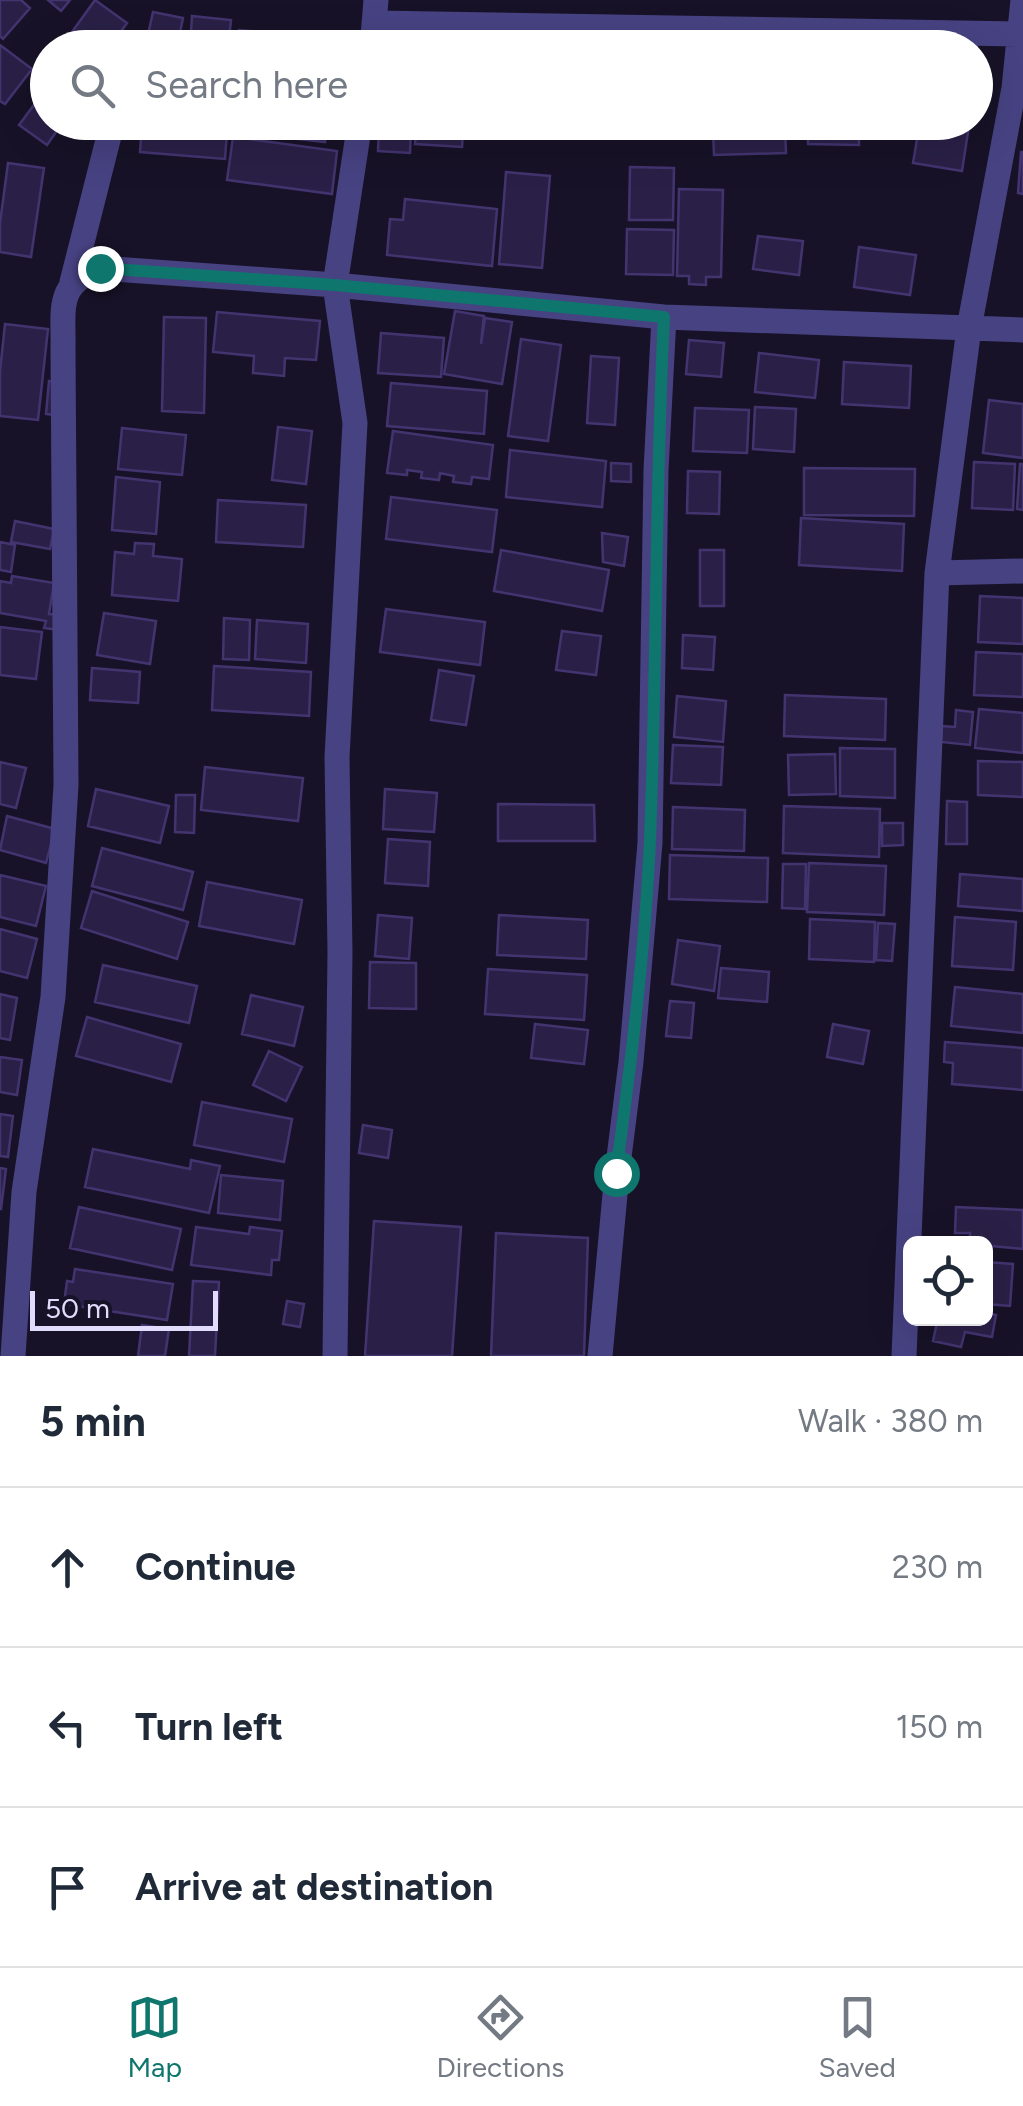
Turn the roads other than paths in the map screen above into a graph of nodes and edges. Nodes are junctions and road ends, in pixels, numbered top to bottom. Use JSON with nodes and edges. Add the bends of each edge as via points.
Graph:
{"nodes":[{"id":1,"x":1023,"y":0,"type":"edge"},
{"id":2,"x":375,"y":24,"type":"edge"},
{"id":3,"x":763,"y":30,"type":"edge"},
{"id":4,"x":993,"y":34,"type":"edge"},
{"id":5,"x":1021,"y":34,"type":"edge"},
{"id":6,"x":108,"y":140,"type":"edge"},
{"id":7,"x":357,"y":140,"type":"edge"},
{"id":8,"x":72,"y":282,"type":"junction"},
{"id":9,"x":335,"y":285,"type":"junction"},
{"id":10,"x":664,"y":317,"type":"junction"},
{"id":11,"x":969,"y":328,"type":"junction"},
{"id":12,"x":1023,"y":330,"type":"edge"},
{"id":13,"x":1023,"y":571,"type":"edge"},
{"id":14,"x":937,"y":573,"type":"junction"},
{"id":15,"x":13,"y":1356,"type":"edge"},
{"id":16,"x":335,"y":1356,"type":"edge"},
{"id":17,"x":600,"y":1356,"type":"edge"},
{"id":18,"x":904,"y":1356,"type":"edge"}],
"edges":[{"from":1,"to":5,"type":"street"},
{"from":2,"to":3,"type":"street"},
{"from":4,"to":5,"type":"street"},
{"from":5,"to":11,"type":"street"},
{"from":6,"to":8,"type":"street"},
{"from":7,"to":9,"type":"street"},
{"from":8,"to":9,"type":"street","via":[[100,268]]},
{"from":8,"to":15,"type":"street","via":[[65,295],[63,350],[66,786],[53,998],[24,1192]]},
{"from":9,"to":10,"type":"street"},
{"from":9,"to":16,"type":"street","via":[[355,423],[337,757]]},
{"from":10,"to":11,"type":"street"},
{"from":10,"to":17,"type":"street","via":[[650,843]]},
{"from":11,"to":12,"type":"street"},
{"from":11,"to":14,"type":"street"},
{"from":13,"to":14,"type":"street"},
{"from":14,"to":18,"type":"street"}]}
